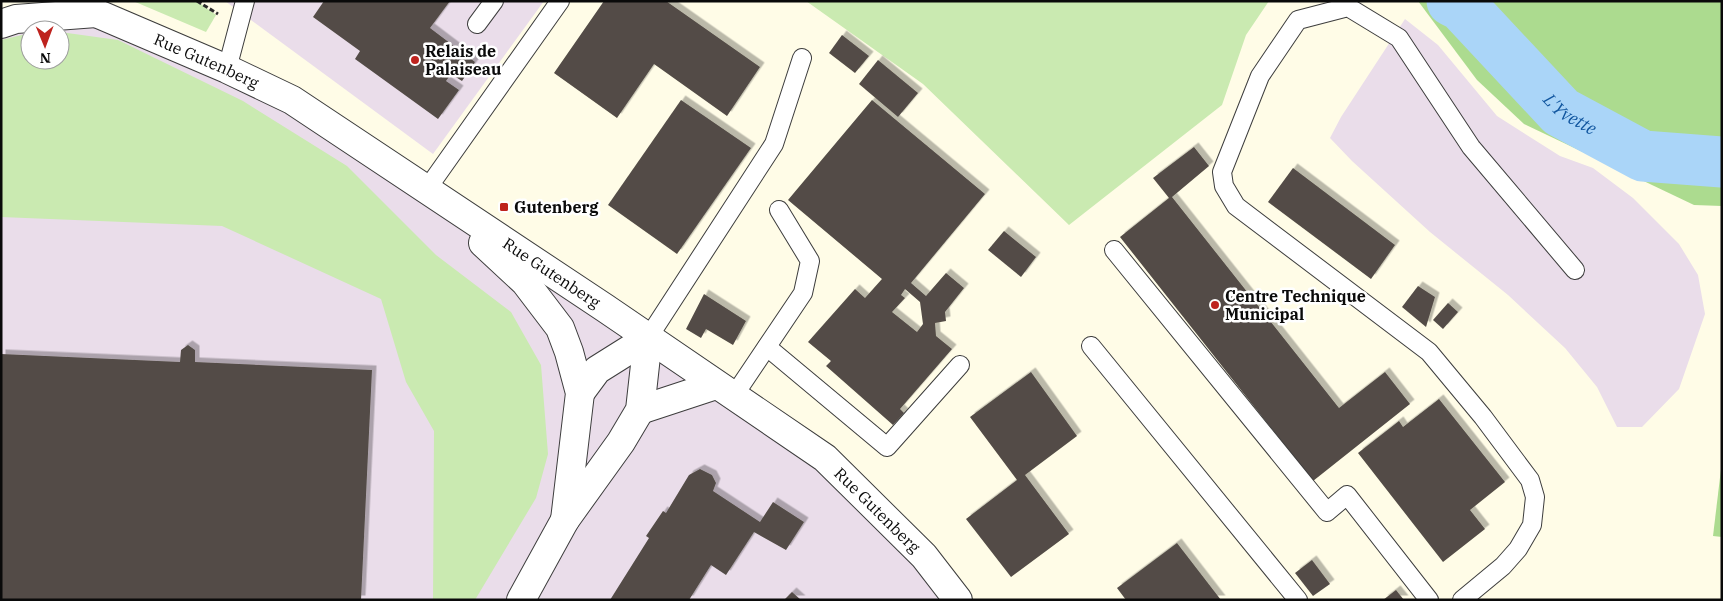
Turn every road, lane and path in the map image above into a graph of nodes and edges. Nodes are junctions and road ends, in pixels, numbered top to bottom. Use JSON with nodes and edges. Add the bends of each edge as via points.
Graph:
{"nodes":[{"id":1,"x":245,"y":1,"type":"edge"},
{"id":2,"x":494,"y":1,"type":"edge"},
{"id":3,"x":560,"y":1,"type":"edge"},
{"id":4,"x":87,"y":7,"type":"edge"},
{"id":5,"x":1,"y":24,"type":"edge"},
{"id":6,"x":477,"y":24,"type":"dead end"},
{"id":7,"x":802,"y":58,"type":"dead end"},
{"id":8,"x":227,"y":69,"type":"junction"},
{"id":9,"x":427,"y":189,"type":"junction"},
{"id":10,"x":778,"y":210,"type":"dead end"},
{"id":11,"x":1114,"y":250,"type":"dead end"},
{"id":12,"x":1575,"y":270,"type":"dead end"},
{"id":13,"x":648,"y":338,"type":"junction"},
{"id":14,"x":1091,"y":346,"type":"dead end"},
{"id":15,"x":767,"y":347,"type":"junction"},
{"id":16,"x":960,"y":364,"type":"dead end"},
{"id":17,"x":724,"y":391,"type":"junction"},
{"id":18,"x":580,"y":392,"type":"junction"},
{"id":19,"x":640,"y":410,"type":"junction"},
{"id":20,"x":565,"y":520,"type":"junction"},
{"id":21,"x":521,"y":600,"type":"edge"},
{"id":22,"x":958,"y":600,"type":"edge"},
{"id":23,"x":1298,"y":600,"type":"edge"},
{"id":24,"x":1429,"y":600,"type":"edge"},
{"id":25,"x":1462,"y":600,"type":"edge"}],
"edges":[{"from":1,"to":8,"type":"lane"},
{"from":2,"to":6,"type":"lane"},
{"from":3,"to":9,"type":"lane"},
{"from":4,"to":5,"type":"street","name":"Rue Gutenberg"},
{"from":4,"to":8,"type":"street","name":"Rue Gutenberg"},
{"from":7,"to":13,"type":"lane","via":[[774,144]]},
{"from":8,"to":9,"type":"street","name":"Rue Gutenberg","via":[[292,100]]},
{"from":9,"to":13,"type":"street","name":"Rue Gutenberg"},
{"from":9,"to":18,"type":"street","via":[[525,282],[560,328]]},
{"from":10,"to":15,"type":"lane","via":[[810,261],[803,293]]},
{"from":11,"to":24,"type":"lane","via":[[1327,512],[1347,495]]},
{"from":12,"to":25,"type":"lane","via":[[1471,147],[1399,38],[1348,7],[1298,20],[1260,76],[1222,172],[1224,186],[1236,206],[1429,352],[1530,480],[1535,496],[1532,525],[1503,566]]},
{"from":13,"to":17,"type":"street","name":"Rue Gutenberg"},
{"from":13,"to":18,"type":"street","via":[[597,370]]},
{"from":13,"to":19,"type":"street"},
{"from":14,"to":23,"type":"lane"},
{"from":15,"to":16,"type":"lane","via":[[887,447]]},
{"from":15,"to":17,"type":"lane"},
{"from":17,"to":19,"type":"street"},
{"from":17,"to":22,"type":"street","name":"Rue Gutenberg","via":[[825,458],[924,556]]},
{"from":18,"to":20,"type":"street"},
{"from":19,"to":20,"type":"street"},
{"from":20,"to":21,"type":"street"}]}
